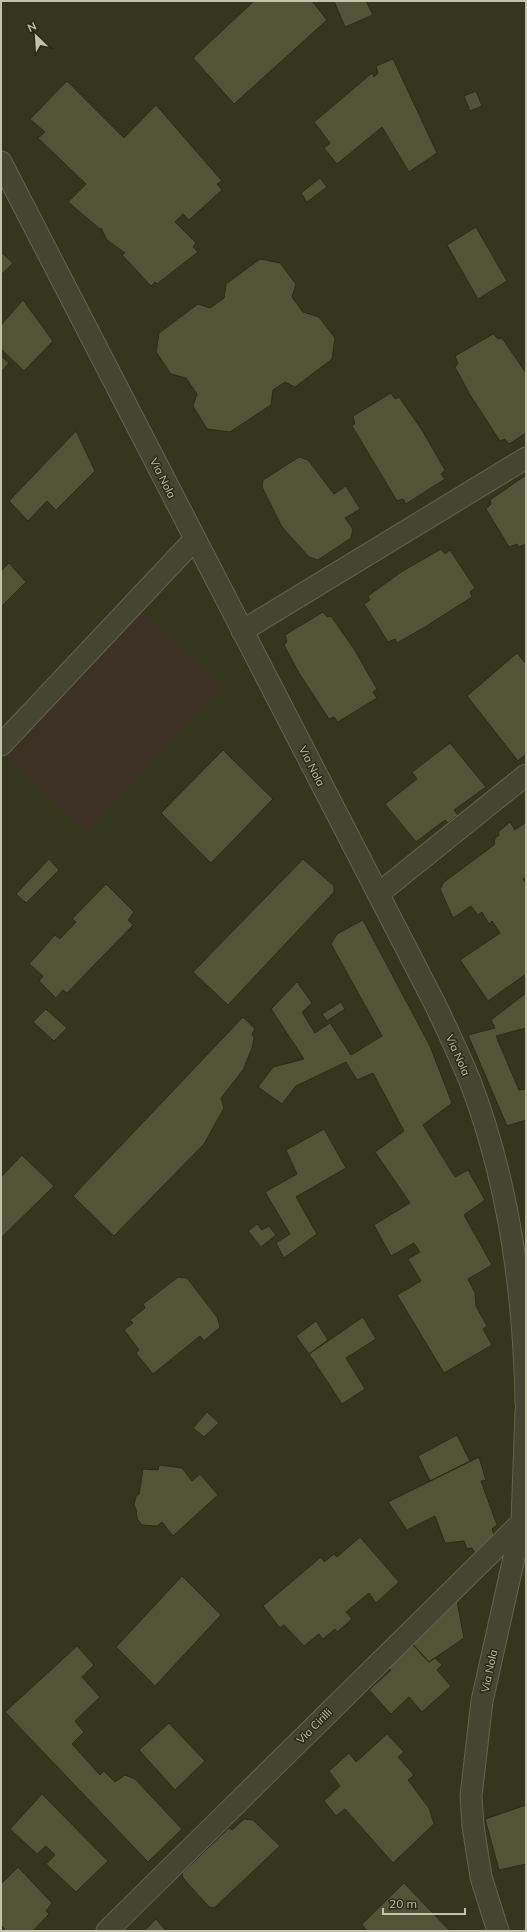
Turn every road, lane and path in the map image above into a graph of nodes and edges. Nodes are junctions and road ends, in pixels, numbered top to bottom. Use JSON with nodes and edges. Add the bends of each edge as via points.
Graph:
{"nodes":[{"id":1,"x":1,"y":162,"type":"edge"},
{"id":2,"x":526,"y":458,"type":"edge"},
{"id":3,"x":195,"y":539,"type":"junction"},
{"id":4,"x":242,"y":631,"type":"junction"},
{"id":5,"x":1,"y":745,"type":"edge"},
{"id":6,"x":526,"y":775,"type":"edge"},
{"id":7,"x":378,"y":894,"type":"junction"},
{"id":8,"x":526,"y":1402,"type":"edge"},
{"id":9,"x":526,"y":1411,"type":"edge"},
{"id":10,"x":522,"y":1522,"type":"junction"},
{"id":11,"x":107,"y":1931,"type":"edge"},
{"id":12,"x":498,"y":1931,"type":"edge"}],
"edges":[{"from":1,"to":3,"type":"street","name":"Via Nola"},
{"from":2,"to":4,"type":"street"},
{"from":3,"to":4,"type":"street","name":"Via Nola"},
{"from":3,"to":5,"type":"street"},
{"from":4,"to":7,"type":"street","name":"Via Nola"},
{"from":6,"to":7,"type":"street"},
{"from":7,"to":8,"type":"street","name":"Via Nola","via":[[435,1004],[470,1082],[495,1161],[519,1283],[525,1345]]},
{"from":9,"to":10,"type":"street","name":"Via Nola"},
{"from":10,"to":11,"type":"street","name":"Via Cirilli"},
{"from":10,"to":12,"type":"street","name":"Via Nola","via":[[482,1701],[471,1796],[481,1877]]}]}
